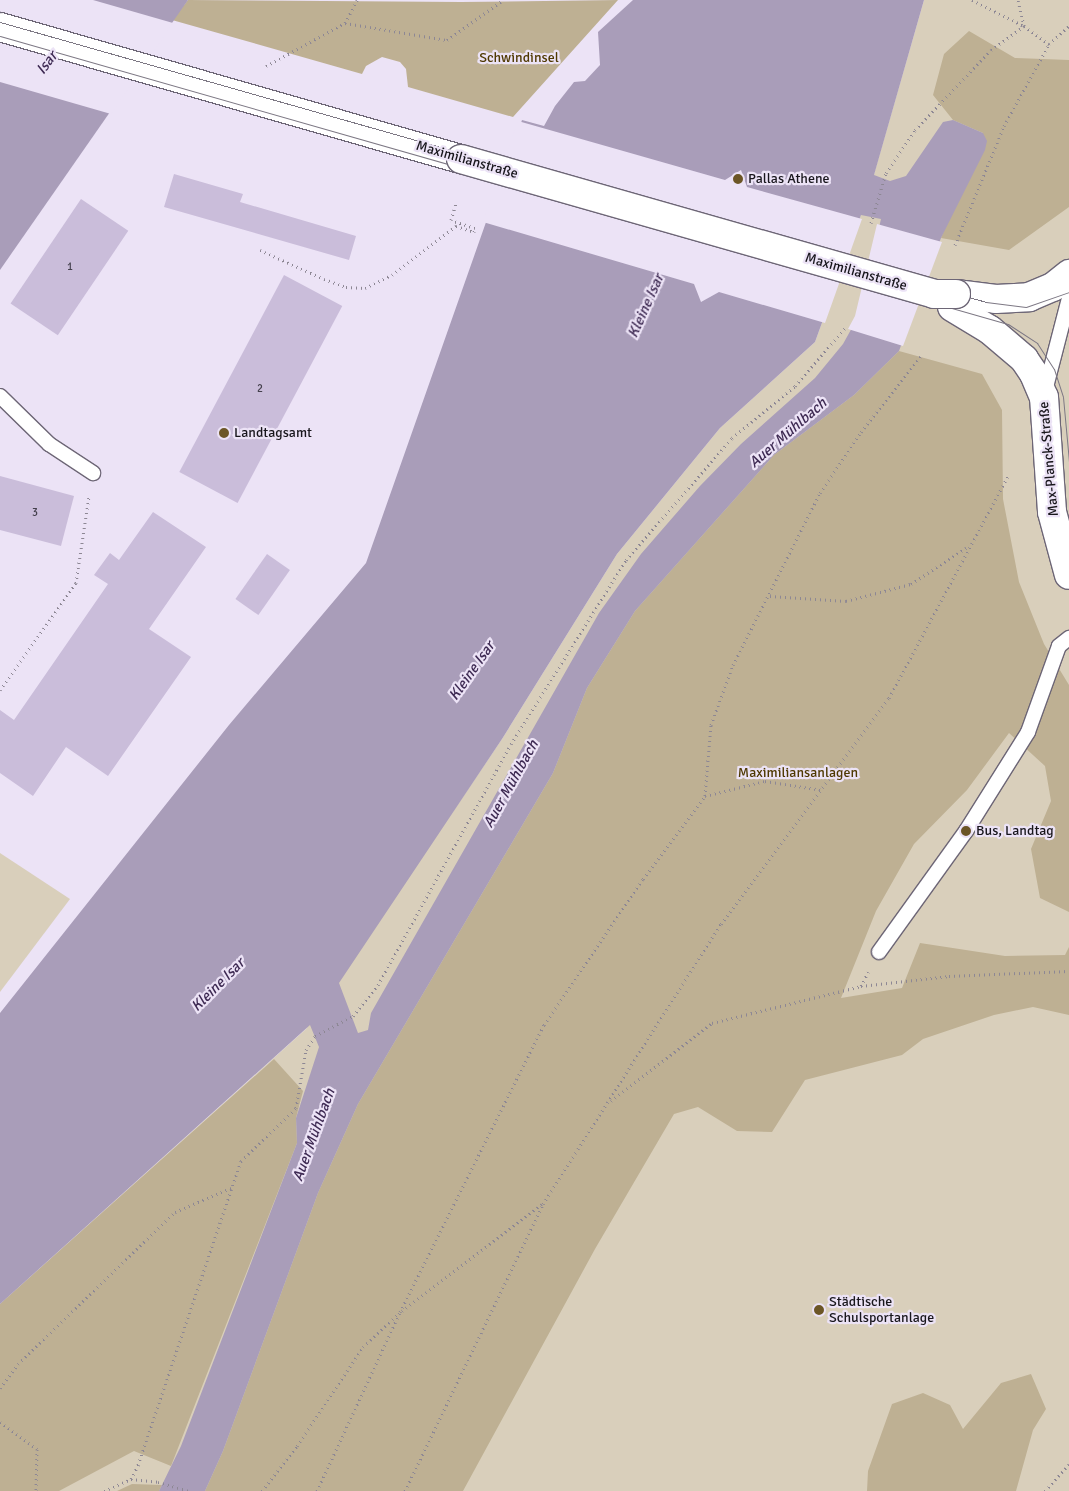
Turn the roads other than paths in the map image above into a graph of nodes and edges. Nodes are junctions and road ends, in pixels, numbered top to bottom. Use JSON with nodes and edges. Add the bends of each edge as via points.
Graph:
{"nodes":[{"id":1,"x":0,"y":27,"type":"edge"},
{"id":2,"x":1069,"y":274,"type":"edge"},
{"id":3,"x":947,"y":298,"type":"junction"},
{"id":4,"x":1069,"y":298,"type":"edge"},
{"id":5,"x":1064,"y":331,"type":"edge"},
{"id":6,"x":0,"y":396,"type":"edge"},
{"id":7,"x":1044,"y":397,"type":"junction"},
{"id":8,"x":93,"y":473,"type":"road end"},
{"id":9,"x":1069,"y":575,"type":"edge"},
{"id":10,"x":1069,"y":638,"type":"edge"},
{"id":11,"x":879,"y":952,"type":"dead end"}],
"edges":[{"from":1,"to":3,"type":"main road","name":"Maximilianstraße","bridge":true},
{"from":2,"to":3,"type":"main road","via":[[1053,287],[1029,297]]},
{"from":3,"to":7,"type":"main road","name":"Max-Planck-Straße","via":[[1024,359]]},
{"from":4,"to":5,"type":"lane"},
{"from":5,"to":7,"type":"lane"},
{"from":6,"to":8,"type":"lane","via":[[49,444]]},
{"from":7,"to":9,"type":"main road","name":"Max-Planck-Straße","via":[[1052,512]]},
{"from":10,"to":11,"type":"lane","via":[[1059,646],[1028,732],[966,831]]}]}
